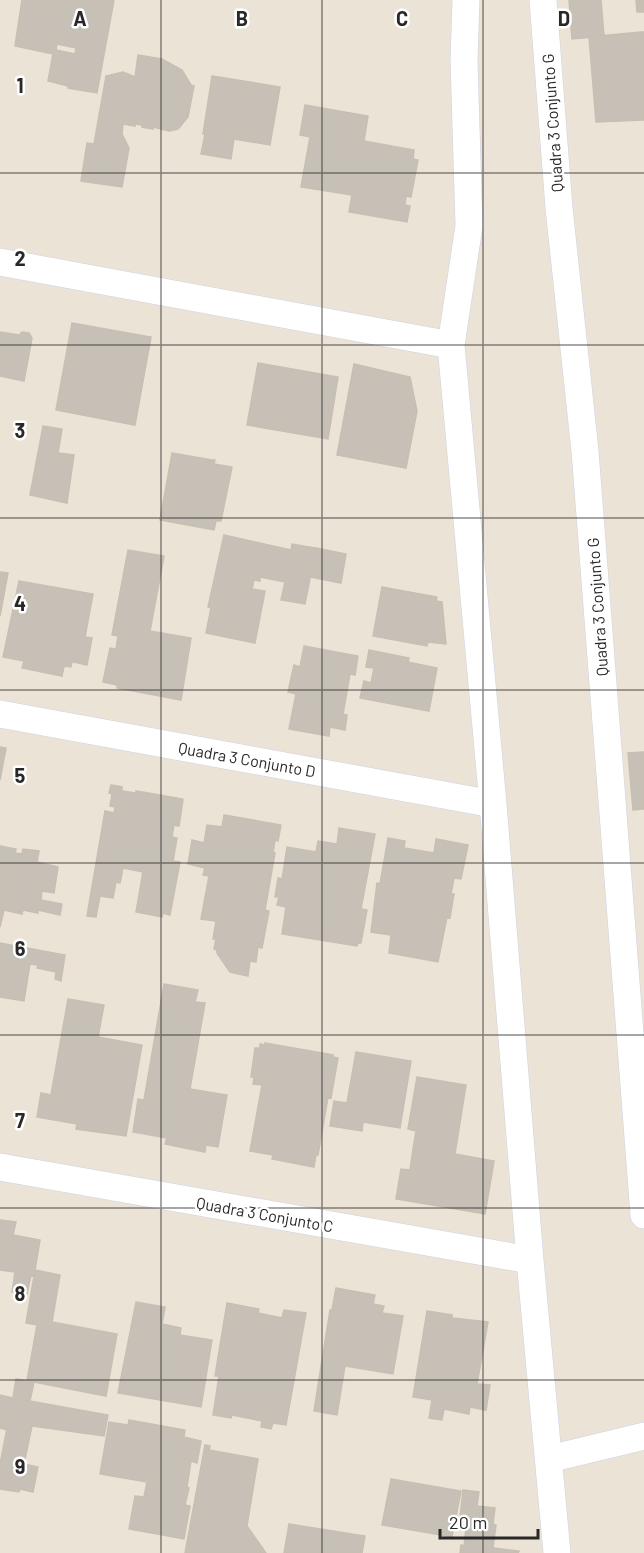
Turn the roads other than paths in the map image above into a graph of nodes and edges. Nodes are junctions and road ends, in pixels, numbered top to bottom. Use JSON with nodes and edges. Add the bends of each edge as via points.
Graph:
{"nodes":[{"id":1,"x":466,"y":0,"type":"edge"},
{"id":2,"x":543,"y":0,"type":"edge"},
{"id":3,"x":0,"y":262,"type":"edge"},
{"id":4,"x":451,"y":345,"type":"junction"},
{"id":5,"x":0,"y":714,"type":"edge"},
{"id":6,"x":493,"y":804,"type":"junction"},
{"id":7,"x":0,"y":1167,"type":"edge"},
{"id":8,"x":644,"y":1215,"type":"edge"},
{"id":9,"x":530,"y":1260,"type":"junction"},
{"id":10,"x":644,"y":1436,"type":"edge"},
{"id":11,"x":549,"y":1459,"type":"junction"},
{"id":12,"x":557,"y":1553,"type":"edge"}],
"edges":[{"from":1,"to":4,"type":"street","via":[[469,226]]},
{"from":2,"to":8,"type":"street","name":"Quadra 3 Conjunto G","via":[[559,208],[585,450]]},
{"from":3,"to":4,"type":"street"},
{"from":4,"to":6,"type":"street"},
{"from":5,"to":6,"type":"street","name":"Quadra 3 Conjunto D"},
{"from":6,"to":9,"type":"street"},
{"from":7,"to":9,"type":"street","name":"Quadra 3 Conjunto C"},
{"from":9,"to":11,"type":"street"},
{"from":10,"to":11,"type":"street"},
{"from":11,"to":12,"type":"street"}]}
